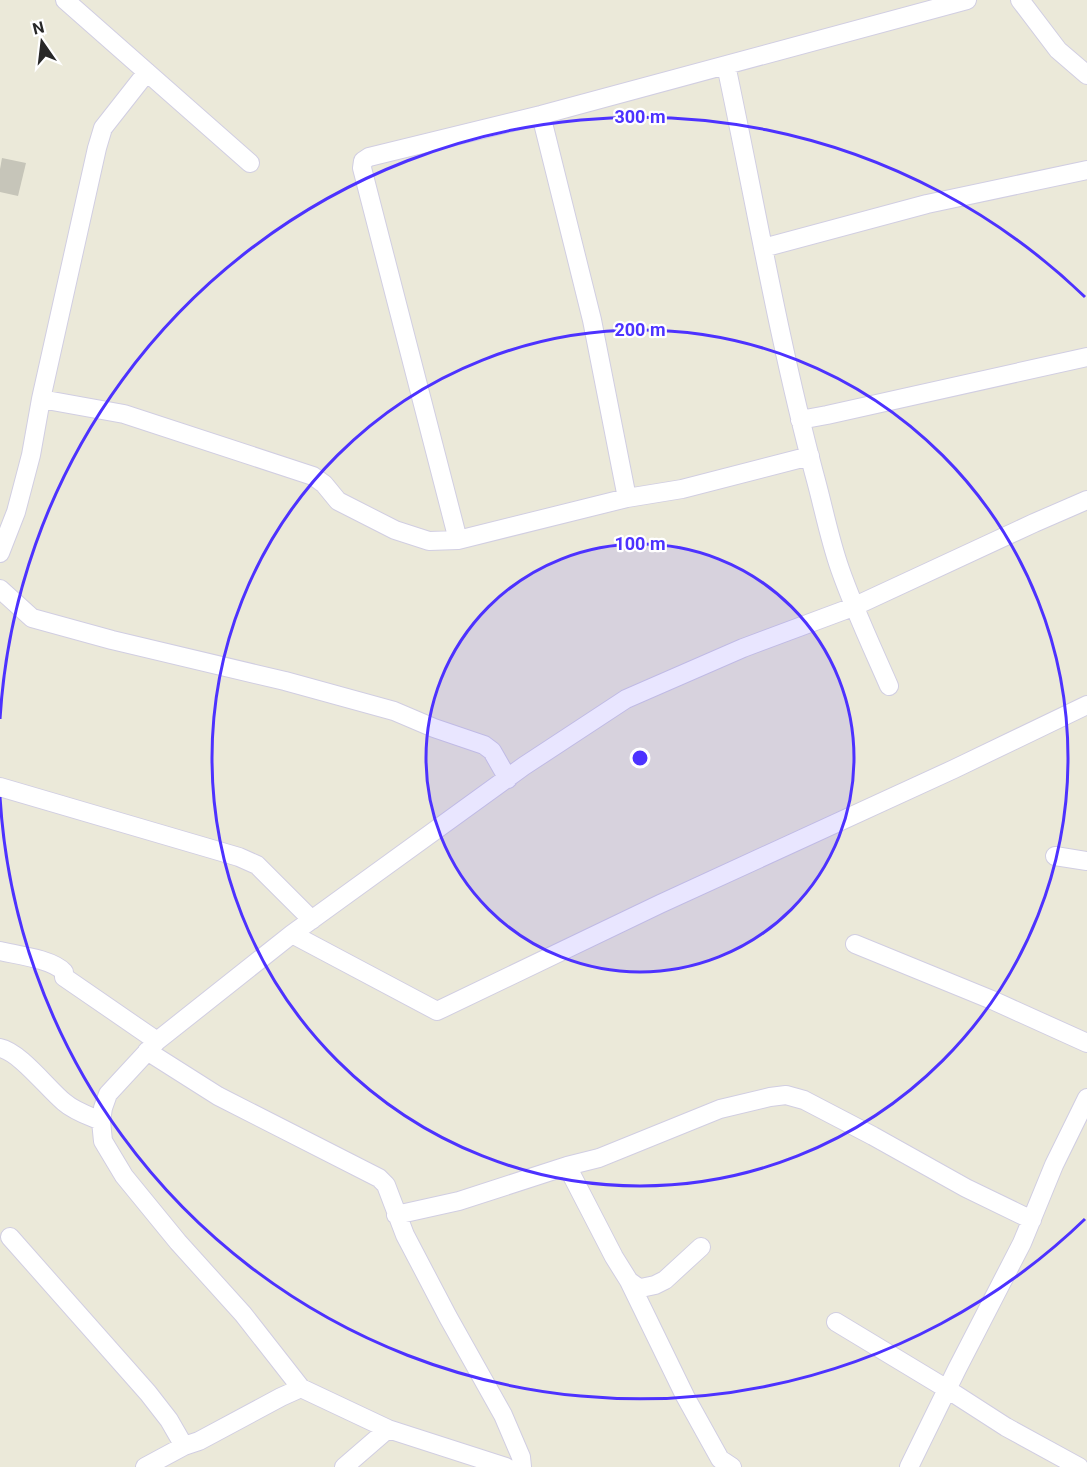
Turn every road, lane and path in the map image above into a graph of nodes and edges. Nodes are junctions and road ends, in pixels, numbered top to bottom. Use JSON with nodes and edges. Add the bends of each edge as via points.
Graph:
{"nodes":[{"id":1,"x":65,"y":0,"type":"edge"},
{"id":2,"x":967,"y":0,"type":"edge"},
{"id":3,"x":1020,"y":0,"type":"edge"},
{"id":4,"x":726,"y":65,"type":"junction"},
{"id":5,"x":147,"y":72,"type":"junction"},
{"id":6,"x":1087,"y":75,"type":"edge"},
{"id":7,"x":541,"y":115,"type":"junction"},
{"id":8,"x":250,"y":163,"type":"dead end"},
{"id":9,"x":1087,"y":170,"type":"edge"},
{"id":10,"x":763,"y":248,"type":"junction"},
{"id":11,"x":1087,"y":357,"type":"edge"},
{"id":12,"x":41,"y":399,"type":"junction"},
{"id":13,"x":800,"y":420,"type":"junction"},
{"id":14,"x":810,"y":456,"type":"junction"},
{"id":15,"x":627,"y":498,"type":"junction"},
{"id":16,"x":1087,"y":500,"type":"edge"},
{"id":17,"x":458,"y":540,"type":"junction"},
{"id":18,"x":0,"y":553,"type":"edge"},
{"id":19,"x":0,"y":589,"type":"edge"},
{"id":20,"x":853,"y":607,"type":"junction"},
{"id":21,"x":889,"y":686,"type":"dead end"},
{"id":22,"x":1087,"y":705,"type":"edge"},
{"id":23,"x":508,"y":779,"type":"junction"},
{"id":24,"x":0,"y":787,"type":"edge"},
{"id":25,"x":1055,"y":856,"type":"dead end"},
{"id":26,"x":1087,"y":861,"type":"edge"},
{"id":27,"x":312,"y":920,"type":"junction"},
{"id":28,"x":292,"y":934,"type":"junction"},
{"id":29,"x":855,"y":944,"type":"dead end"},
{"id":30,"x":0,"y":951,"type":"edge"},
{"id":31,"x":1087,"y":1043,"type":"edge"},
{"id":32,"x":152,"y":1046,"type":"junction"},
{"id":33,"x":0,"y":1048,"type":"edge"},
{"id":34,"x":1087,"y":1098,"type":"edge"},
{"id":35,"x":101,"y":1121,"type":"junction"},
{"id":36,"x":567,"y":1166,"type":"junction"},
{"id":37,"x":396,"y":1215,"type":"junction"},
{"id":38,"x":1032,"y":1220,"type":"junction"},
{"id":39,"x":10,"y":1237,"type":"dead end"},
{"id":40,"x":701,"y":1247,"type":"dead end"},
{"id":41,"x":629,"y":1281,"type":"junction"},
{"id":42,"x":837,"y":1322,"type":"dead end"},
{"id":43,"x":301,"y":1388,"type":"junction"},
{"id":44,"x":947,"y":1389,"type":"junction"},
{"id":45,"x":388,"y":1429,"type":"junction"},
{"id":46,"x":184,"y":1446,"type":"junction"},
{"id":47,"x":145,"y":1467,"type":"edge"},
{"id":48,"x":344,"y":1467,"type":"edge"},
{"id":49,"x":506,"y":1467,"type":"edge"},
{"id":50,"x":522,"y":1467,"type":"edge"},
{"id":51,"x":732,"y":1467,"type":"edge"},
{"id":52,"x":909,"y":1467,"type":"edge"},
{"id":53,"x":1079,"y":1467,"type":"edge"}],
"edges":[{"from":1,"to":5,"type":"street"},
{"from":2,"to":4,"type":"street"},
{"from":3,"to":6,"type":"street","via":[[1058,50]]},
{"from":4,"to":7,"type":"street"},
{"from":4,"to":10,"type":"street"},
{"from":5,"to":8,"type":"street"},
{"from":5,"to":12,"type":"street","via":[[103,128]]},
{"from":7,"to":15,"type":"street","via":[[592,320]]},
{"from":7,"to":17,"type":"street","via":[[369,157],[363,162]]},
{"from":9,"to":10,"type":"street","via":[[927,204]]},
{"from":10,"to":13,"type":"street"},
{"from":11,"to":13,"type":"street"},
{"from":12,"to":17,"type":"street","via":[[124,414],[313,476],[338,501],[395,530],[429,540]]},
{"from":12,"to":18,"type":"street","via":[[16,512]]},
{"from":13,"to":14,"type":"street"},
{"from":14,"to":15,"type":"street","via":[[682,489]]},
{"from":14,"to":20,"type":"street"},
{"from":15,"to":17,"type":"street"},
{"from":16,"to":20,"type":"street"},
{"from":19,"to":23,"type":"street","via":[[32,618],[394,711],[484,745],[492,751]]},
{"from":20,"to":21,"type":"street"},
{"from":20,"to":23,"type":"street","via":[[743,648],[626,699]]},
{"from":22,"to":28,"type":"street","via":[[437,1011]]},
{"from":23,"to":27,"type":"street"},
{"from":24,"to":27,"type":"street","via":[[238,856],[257,865]]},
{"from":25,"to":26,"type":"street"},
{"from":27,"to":28,"type":"street"},
{"from":28,"to":32,"type":"street"},
{"from":29,"to":31,"type":"street"},
{"from":30,"to":32,"type":"street","via":[[59,967],[64,977]]},
{"from":32,"to":35,"type":"street","via":[[108,1094]]},
{"from":32,"to":37,"type":"street","via":[[218,1096],[379,1178],[386,1185]]},
{"from":33,"to":35,"type":"street","via":[[27,1066],[64,1103]]},
{"from":34,"to":38,"type":"street"},
{"from":35,"to":43,"type":"street","via":[[103,1142],[124,1176]]},
{"from":36,"to":37,"type":"street","via":[[459,1201]]},
{"from":36,"to":38,"type":"street","via":[[599,1158],[720,1110],[786,1095],[804,1100]]},
{"from":36,"to":41,"type":"street"},
{"from":37,"to":50,"type":"street","via":[[503,1415]]},
{"from":38,"to":44,"type":"street"},
{"from":39,"to":46,"type":"street","via":[[148,1393]]},
{"from":40,"to":41,"type":"street","via":[[655,1285],[641,1288]]},
{"from":41,"to":51,"type":"street","via":[[690,1405],[720,1459]]},
{"from":42,"to":44,"type":"street"},
{"from":43,"to":45,"type":"street"},
{"from":43,"to":46,"type":"street"},
{"from":44,"to":52,"type":"street"},
{"from":44,"to":53,"type":"street","via":[[1005,1427]]},
{"from":45,"to":48,"type":"street"},
{"from":45,"to":49,"type":"street"},
{"from":46,"to":47,"type":"street"}]}
